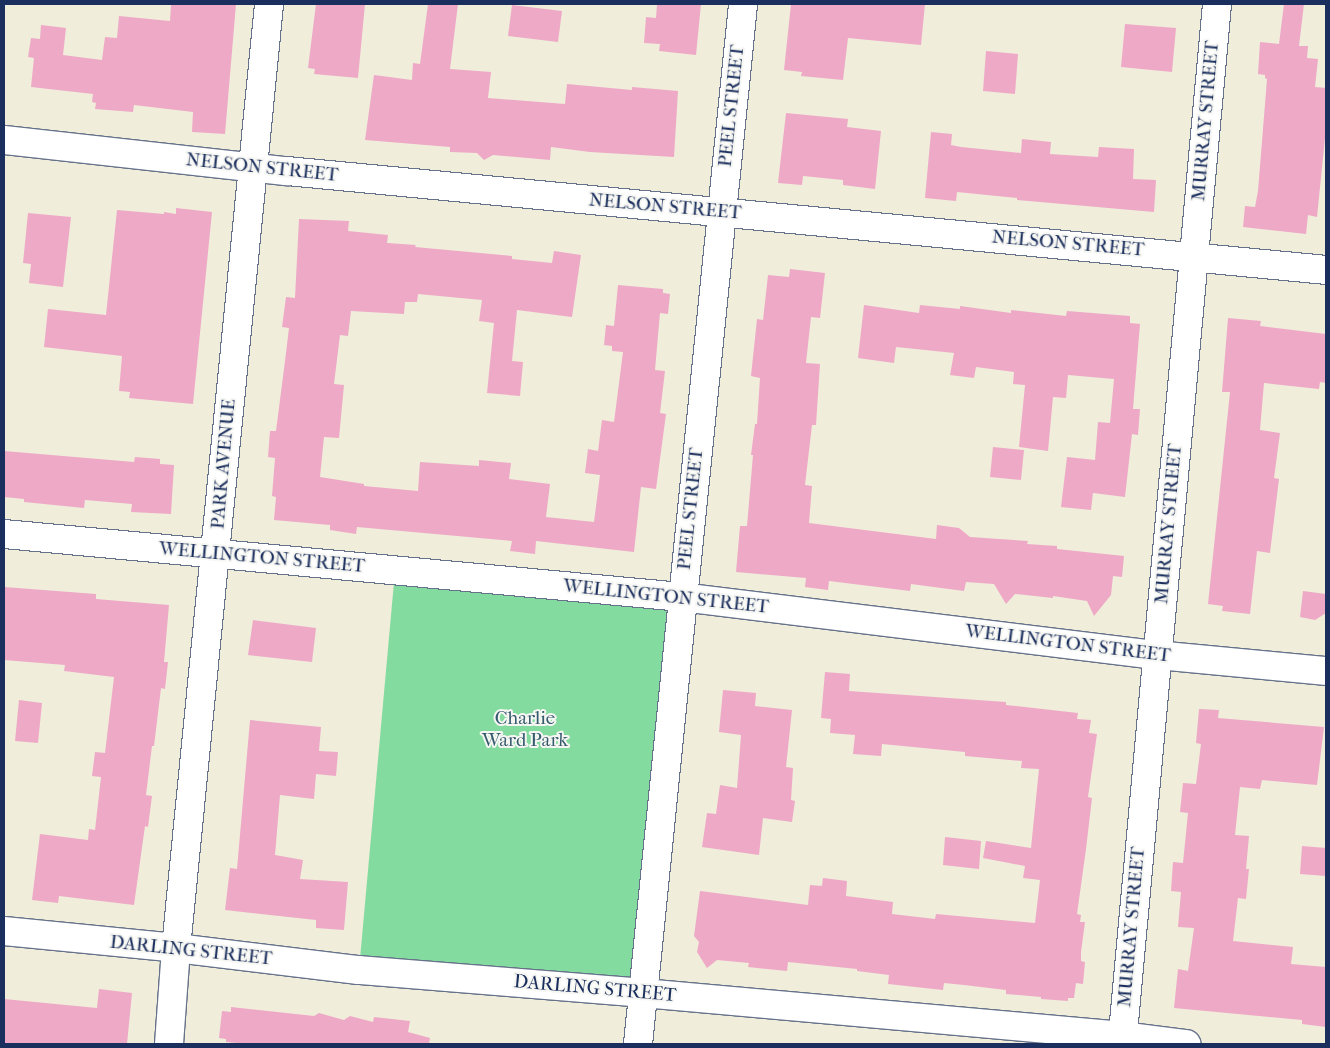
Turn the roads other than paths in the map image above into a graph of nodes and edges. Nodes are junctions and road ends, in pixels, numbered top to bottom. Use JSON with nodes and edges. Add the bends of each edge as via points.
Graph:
{"nodes":[{"id":1,"x":269,"y":4,"type":"edge"},
{"id":2,"x":743,"y":4,"type":"edge"},
{"id":3,"x":1217,"y":4,"type":"edge"},
{"id":4,"x":4,"y":140,"type":"edge"},
{"id":5,"x":252,"y":168,"type":"junction"},
{"id":6,"x":721,"y":213,"type":"junction"},
{"id":7,"x":1195,"y":256,"type":"junction"},
{"id":8,"x":1326,"y":270,"type":"edge"},
{"id":9,"x":4,"y":534,"type":"edge"},
{"id":10,"x":216,"y":554,"type":"junction"},
{"id":11,"x":682,"y":597,"type":"junction"},
{"id":12,"x":1156,"y":655,"type":"junction"},
{"id":13,"x":1326,"y":671,"type":"edge"},
{"id":14,"x":4,"y":931,"type":"edge"},
{"id":15,"x":176,"y":948,"type":"junction"},
{"id":16,"x":643,"y":993,"type":"junction"},
{"id":17,"x":1122,"y":1040,"type":"edge"},
{"id":18,"x":168,"y":1044,"type":"edge"},
{"id":19,"x":638,"y":1044,"type":"edge"},
{"id":20,"x":1186,"y":1044,"type":"edge"}],
"edges":[{"from":1,"to":5,"type":"street","name":"PARK AVENUE"},
{"from":2,"to":6,"type":"street","name":"PEEL STREET"},
{"from":3,"to":7,"type":"street","name":"MURRAY STREET"},
{"from":4,"to":5,"type":"street","name":"NELSON STREET"},
{"from":5,"to":6,"type":"street","name":"NELSON STREET"},
{"from":5,"to":10,"type":"street","name":"PARK AVENUE"},
{"from":6,"to":7,"type":"street","name":"NELSON STREET"},
{"from":6,"to":11,"type":"street","name":"PEEL STREET"},
{"from":7,"to":8,"type":"street","name":"NELSON STREET"},
{"from":7,"to":12,"type":"street","name":"MURRAY STREET"},
{"from":9,"to":10,"type":"street","name":"WELLINGTON STREET"},
{"from":10,"to":11,"type":"street","name":"WELLINGTON STREET"},
{"from":10,"to":15,"type":"street","name":"PARK AVENUE"},
{"from":11,"to":12,"type":"street","name":"WELLINGTON STREET"},
{"from":11,"to":16,"type":"street","name":"PEEL STREET"},
{"from":12,"to":13,"type":"street","name":"WELLINGTON STREET"},
{"from":12,"to":17,"type":"street","name":"MURRAY STREET"},
{"from":14,"to":15,"type":"street","name":"DARLING STREET"},
{"from":15,"to":16,"type":"street","name":"DARLING STREET","via":[[359,970]]},
{"from":15,"to":18,"type":"street","name":"PARK AVENUE"},
{"from":16,"to":17,"type":"street","name":"DARLING STREET"},
{"from":16,"to":19,"type":"street","name":"PEEL STREET"},
{"from":17,"to":20,"type":"street","name":"DARLING STREET"}]}
